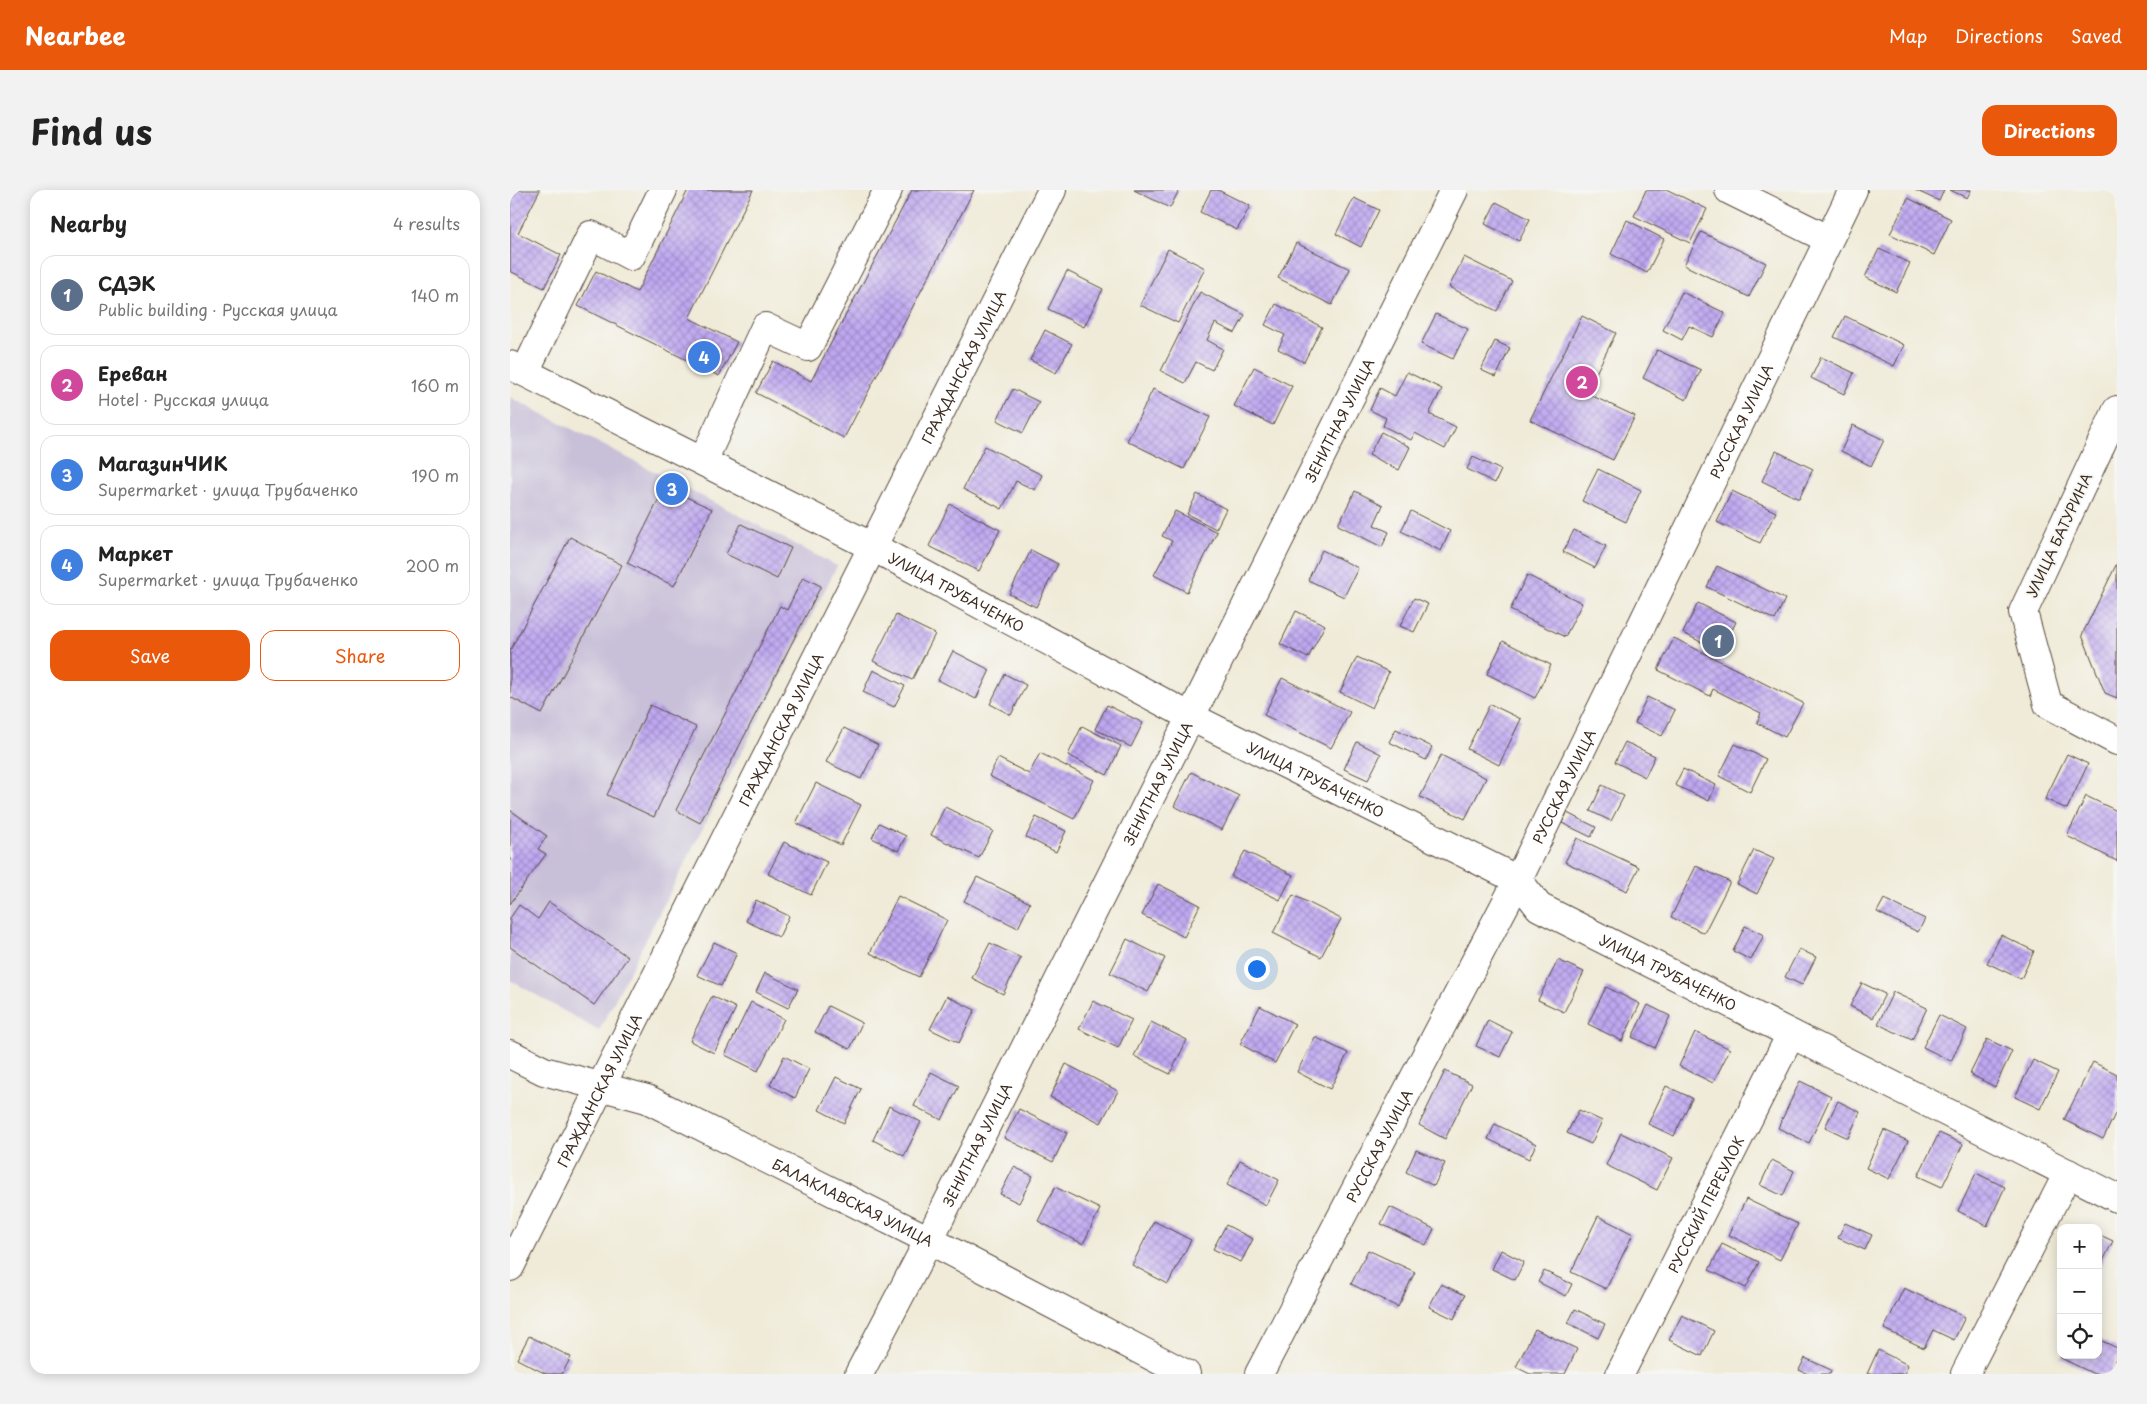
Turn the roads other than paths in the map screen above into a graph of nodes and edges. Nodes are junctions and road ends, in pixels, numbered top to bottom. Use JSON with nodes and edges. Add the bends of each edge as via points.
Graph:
{"nodes":[{"id":1,"x":663,"y":190,"type":"edge"},
{"id":2,"x":888,"y":190,"type":"edge"},
{"id":3,"x":1052,"y":190,"type":"edge"},
{"id":4,"x":1454,"y":190,"type":"edge"},
{"id":5,"x":1729,"y":190,"type":"edge"},
{"id":6,"x":1853,"y":190,"type":"edge"},
{"id":7,"x":1828,"y":239,"type":"junction"},
{"id":8,"x":518,"y":368,"type":"edge"},
{"id":9,"x":2117,"y":410,"type":"edge"},
{"id":10,"x":703,"y":461,"type":"junction"},
{"id":11,"x":872,"y":546,"type":"junction"},
{"id":12,"x":1192,"y":717,"type":"junction"},
{"id":13,"x":2117,"y":741,"type":"edge"},
{"id":14,"x":1518,"y":880,"type":"junction"},
{"id":15,"x":1791,"y":1034,"type":"junction"},
{"id":16,"x":510,"y":1054,"type":"edge"},
{"id":17,"x":601,"y":1087,"type":"junction"},
{"id":18,"x":2068,"y":1173,"type":"junction"},
{"id":19,"x":2117,"y":1198,"type":"edge"},
{"id":20,"x":929,"y":1240,"type":"junction"},
{"id":21,"x":510,"y":1267,"type":"edge"},
{"id":22,"x":859,"y":1374,"type":"edge"},
{"id":23,"x":1186,"y":1374,"type":"edge"},
{"id":24,"x":1259,"y":1374,"type":"edge"},
{"id":25,"x":1620,"y":1374,"type":"edge"},
{"id":26,"x":1965,"y":1374,"type":"edge"}],
"edges":[{"from":1,"to":8,"type":"street","via":[[631,256],[591,235]]},
{"from":2,"to":10,"type":"street","via":[[808,347],[765,327]]},
{"from":3,"to":11,"type":"street","name":"ГРАЖДАНСКАЯ УЛИЦА"},
{"from":4,"to":12,"type":"street","name":"ЗЕНИТНАЯ УЛИЦА"},
{"from":5,"to":7,"type":"street"},
{"from":6,"to":7,"type":"street","name":"РУССКАЯ УЛИЦА"},
{"from":7,"to":14,"type":"street","name":"РУССКАЯ УЛИЦА"},
{"from":8,"to":10,"type":"street","name":"УЛИЦА ТРУБАЧЕНКО"},
{"from":9,"to":13,"type":"street","name":"УЛИЦА БАТУРИНА","via":[[2024,612],[2048,704]]},
{"from":10,"to":11,"type":"street","name":"УЛИЦА ТРУБАЧЕНКО"},
{"from":11,"to":12,"type":"street","name":"УЛИЦА ТРУБАЧЕНКО"},
{"from":11,"to":17,"type":"street","name":"ГРАЖДАНСКАЯ УЛИЦА"},
{"from":12,"to":14,"type":"street","name":"УЛИЦА ТРУБАЧЕНКО"},
{"from":12,"to":20,"type":"street","name":"ЗЕНИТНАЯ УЛИЦА"},
{"from":14,"to":15,"type":"street","name":"УЛИЦА ТРУБАЧЕНКО","via":[[1540,907]]},
{"from":14,"to":24,"type":"street","name":"РУССКАЯ УЛИЦА"},
{"from":15,"to":18,"type":"street","name":"УЛИЦА ТРУБАЧЕНКО"},
{"from":15,"to":25,"type":"street","name":"РУССКИЙ ПЕРЕУЛОК"},
{"from":16,"to":17,"type":"street","name":"БАЛАКЛАВСКАЯ УЛИЦА","via":[[544,1071]]},
{"from":17,"to":20,"type":"street","name":"БАЛАКЛАВСКАЯ УЛИЦА","via":[[647,1099]]},
{"from":17,"to":21,"type":"street","name":"ГРАЖДАНСКАЯ УЛИЦА"},
{"from":18,"to":19,"type":"street","name":"УЛИЦА ТРУБАЧЕНКО"},
{"from":18,"to":26,"type":"street"},
{"from":20,"to":22,"type":"street","name":"ЗЕНИТНАЯ УЛИЦА"},
{"from":20,"to":23,"type":"street","name":"БАЛАКЛАВСКАЯ УЛИЦА"}]}
